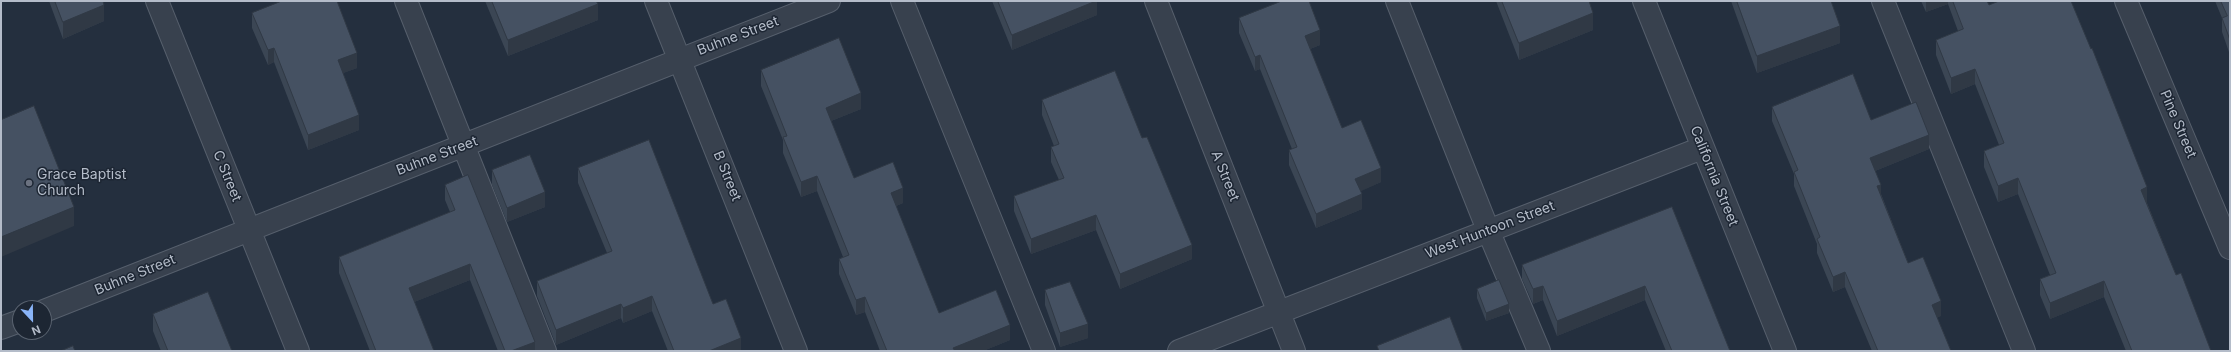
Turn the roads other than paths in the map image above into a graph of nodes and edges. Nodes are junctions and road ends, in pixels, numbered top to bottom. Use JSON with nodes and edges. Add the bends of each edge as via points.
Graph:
{"nodes":[{"id":1,"x":157,"y":1,"type":"edge"},
{"id":2,"x":406,"y":1,"type":"edge"},
{"id":3,"x":656,"y":1,"type":"edge"},
{"id":4,"x":830,"y":1,"type":"edge"},
{"id":5,"x":902,"y":1,"type":"edge"},
{"id":6,"x":1156,"y":1,"type":"edge"},
{"id":7,"x":1397,"y":1,"type":"edge"},
{"id":8,"x":1644,"y":1,"type":"edge"},
{"id":9,"x":1883,"y":1,"type":"edge"},
{"id":10,"x":2126,"y":1,"type":"edge"},
{"id":11,"x":679,"y":59,"type":"junction"},
{"id":12,"x":463,"y":146,"type":"junction"},
{"id":13,"x":1702,"y":148,"type":"junction"},
{"id":14,"x":249,"y":229,"type":"junction"},
{"id":15,"x":1488,"y":230,"type":"junction"},
{"id":16,"x":2230,"y":248,"type":"edge"},
{"id":17,"x":52,"y":308,"type":"edge"},
{"id":18,"x":1280,"y":313,"type":"junction"},
{"id":19,"x":12,"y":324,"type":"edge"},
{"id":20,"x":1,"y":328,"type":"edge"},
{"id":21,"x":298,"y":351,"type":"edge"},
{"id":22,"x":545,"y":351,"type":"edge"},
{"id":23,"x":796,"y":351,"type":"edge"},
{"id":24,"x":1044,"y":351,"type":"edge"},
{"id":25,"x":1179,"y":351,"type":"edge"},
{"id":26,"x":1294,"y":351,"type":"edge"},
{"id":27,"x":1539,"y":351,"type":"edge"},
{"id":28,"x":1785,"y":351,"type":"edge"},
{"id":29,"x":2024,"y":351,"type":"edge"}],
"edges":[{"from":1,"to":14,"type":"street","name":"C Street"},
{"from":2,"to":12,"type":"street"},
{"from":3,"to":11,"type":"street","name":"B Street"},
{"from":4,"to":11,"type":"street","name":"Buhne Street"},
{"from":5,"to":24,"type":"street"},
{"from":6,"to":18,"type":"street","name":"A Street"},
{"from":7,"to":15,"type":"street"},
{"from":8,"to":13,"type":"street","name":"California Street"},
{"from":9,"to":29,"type":"street"},
{"from":10,"to":16,"type":"street","name":"Pine Street"},
{"from":11,"to":12,"type":"street","name":"Buhne Street"},
{"from":11,"to":23,"type":"street","name":"B Street"},
{"from":12,"to":14,"type":"street","name":"Buhne Street"},
{"from":12,"to":22,"type":"street"},
{"from":13,"to":15,"type":"street","name":"West Huntoon Street"},
{"from":13,"to":28,"type":"street","name":"California Street"},
{"from":14,"to":17,"type":"street","name":"Buhne Street"},
{"from":14,"to":21,"type":"street","name":"C Street"},
{"from":15,"to":18,"type":"street","name":"West Huntoon Street"},
{"from":15,"to":27,"type":"street"},
{"from":18,"to":25,"type":"street","name":"West Huntoon Street"},
{"from":18,"to":26,"type":"street","name":"A Street"},
{"from":19,"to":20,"type":"street"}]}
